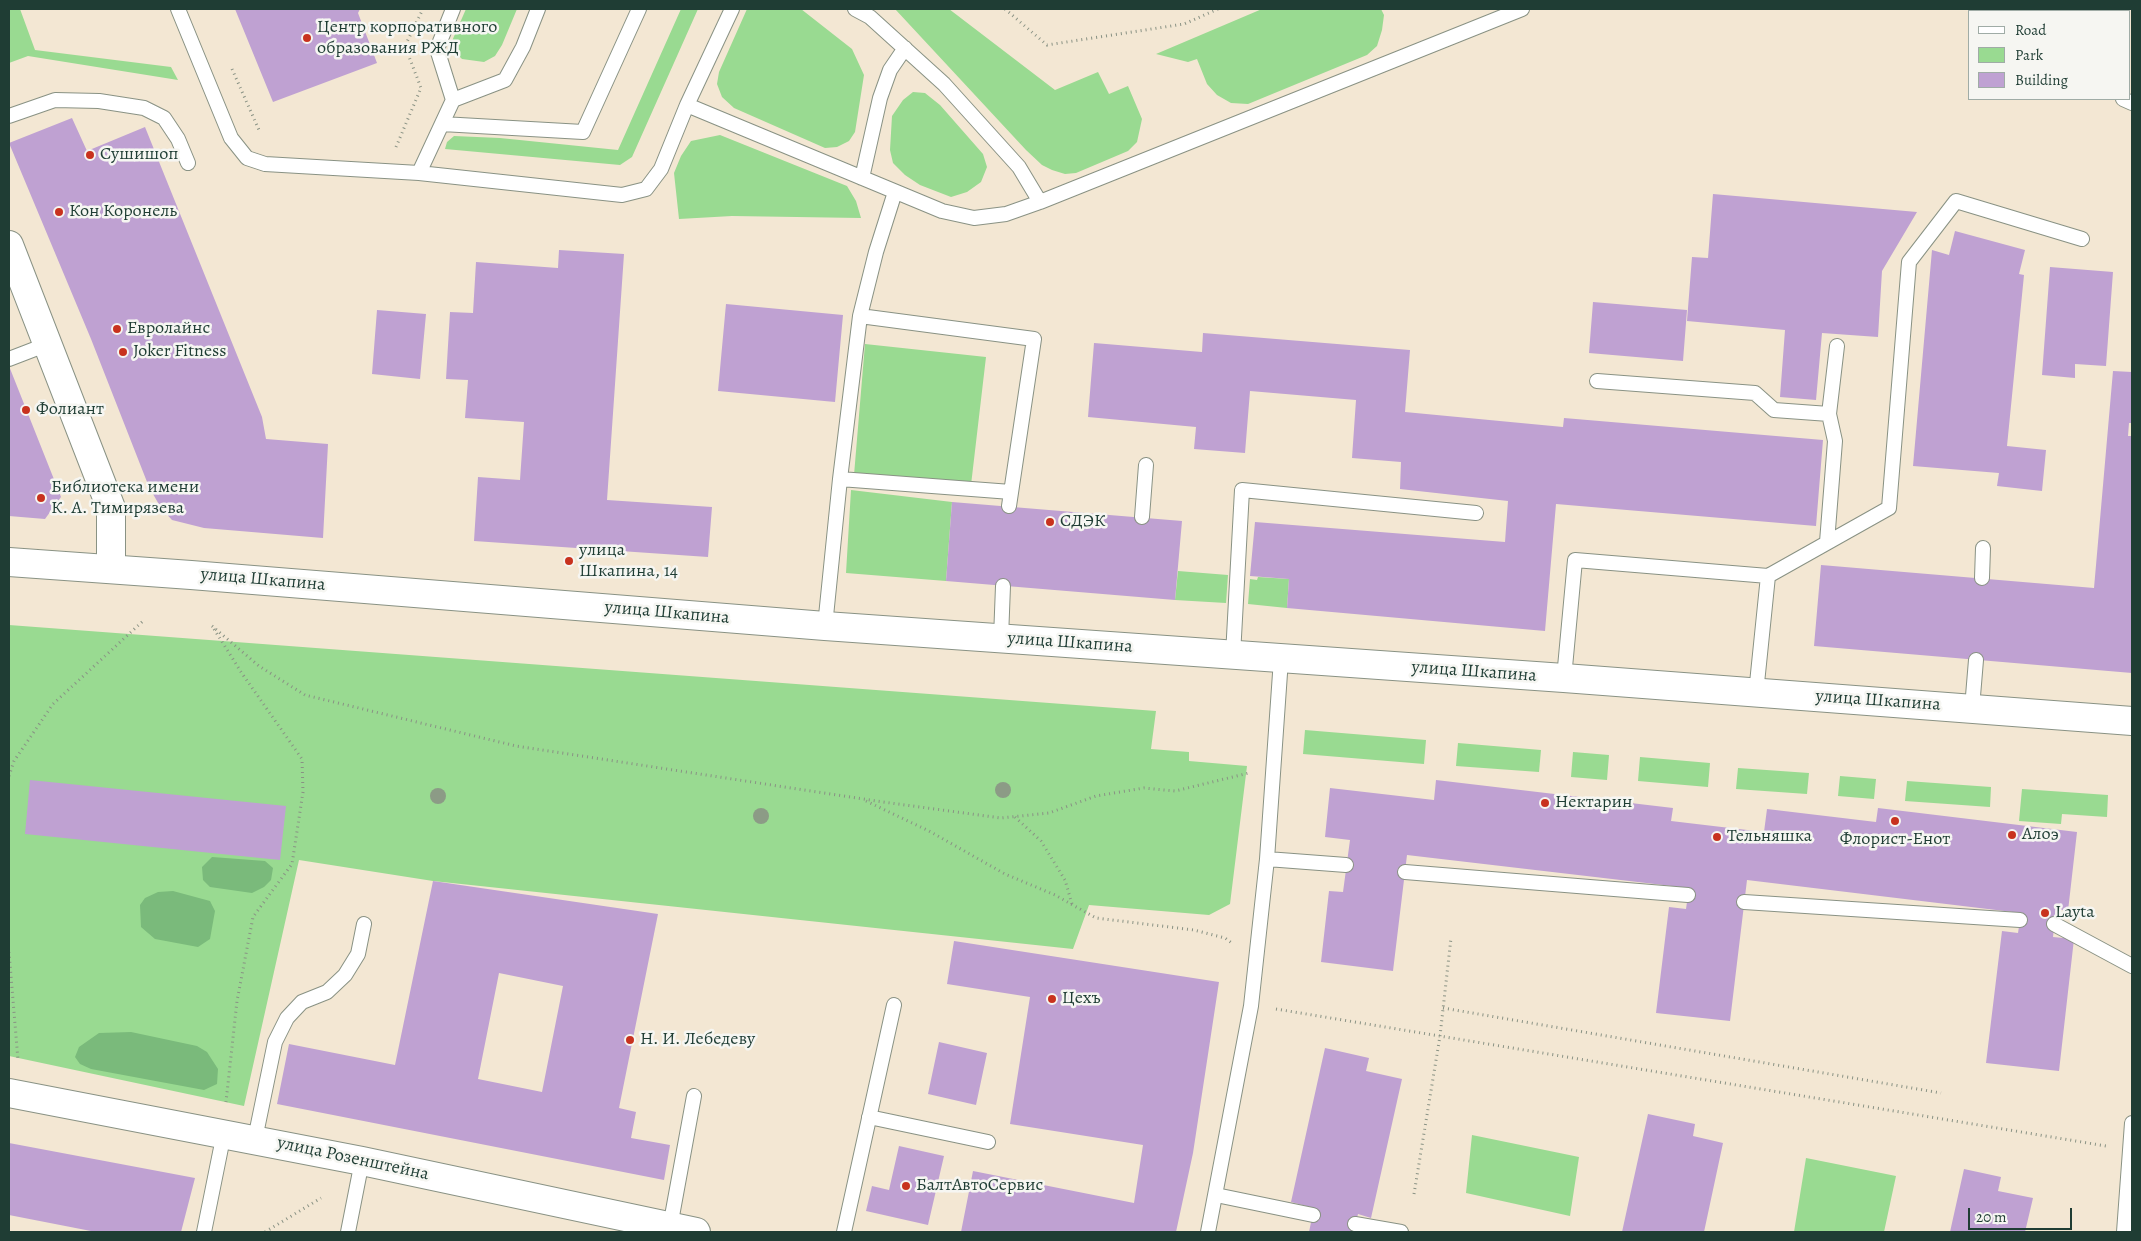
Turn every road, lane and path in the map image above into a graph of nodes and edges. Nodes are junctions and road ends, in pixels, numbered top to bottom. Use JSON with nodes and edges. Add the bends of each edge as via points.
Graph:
{"nodes":[{"id":1,"x":178,"y":9,"type":"edge"},
{"id":2,"x":423,"y":9,"type":"edge"},
{"id":3,"x":453,"y":9,"type":"edge"},
{"id":4,"x":538,"y":9,"type":"edge"},
{"id":5,"x":639,"y":9,"type":"edge"},
{"id":6,"x":732,"y":9,"type":"edge"},
{"id":7,"x":855,"y":9,"type":"edge"},
{"id":8,"x":1005,"y":9,"type":"edge"},
{"id":9,"x":1218,"y":9,"type":"edge"},
{"id":10,"x":1522,"y":9,"type":"edge"},
{"id":11,"x":905,"y":48,"type":"junction"},
{"id":12,"x":453,"y":100,"type":"junction"},
{"id":13,"x":687,"y":106,"type":"junction"},
{"id":14,"x":9,"y":116,"type":"edge"},
{"id":15,"x":442,"y":124,"type":"junction"},
{"id":16,"x":395,"y":149,"type":"dead end"},
{"id":17,"x":188,"y":163,"type":"dead end"},
{"id":18,"x":419,"y":173,"type":"junction"},
{"id":19,"x":862,"y":178,"type":"junction"},
{"id":20,"x":895,"y":192,"type":"junction"},
{"id":21,"x":1040,"y":202,"type":"junction"},
{"id":22,"x":2082,"y":239,"type":"dead end"},
{"id":23,"x":9,"y":245,"type":"edge"},
{"id":24,"x":860,"y":316,"type":"junction"},
{"id":25,"x":48,"y":344,"type":"junction"},
{"id":26,"x":1838,"y":346,"type":"dead end"},
{"id":27,"x":9,"y":359,"type":"edge"},
{"id":28,"x":1597,"y":381,"type":"dead end"},
{"id":29,"x":1829,"y":414,"type":"junction"},
{"id":30,"x":1146,"y":465,"type":"dead end"},
{"id":31,"x":840,"y":479,"type":"junction"},
{"id":32,"x":1010,"y":492,"type":"junction"},
{"id":33,"x":1009,"y":506,"type":"dead end"},
{"id":34,"x":1476,"y":513,"type":"dead end"},
{"id":35,"x":1142,"y":517,"type":"dead end"},
{"id":36,"x":1827,"y":542,"type":"junction"},
{"id":37,"x":1983,"y":548,"type":"dead end"},
{"id":38,"x":9,"y":562,"type":"edge"},
{"id":39,"x":110,"y":569,"type":"junction"},
{"id":40,"x":1768,"y":576,"type":"junction"},
{"id":41,"x":1982,"y":578,"type":"dead end"},
{"id":42,"x":1003,"y":586,"type":"dead end"},
{"id":43,"x":143,"y":621,"type":"dead end"},
{"id":44,"x":825,"y":626,"type":"junction"},
{"id":45,"x":1001,"y":638,"type":"junction"},
{"id":46,"x":1233,"y":655,"type":"junction"},
{"id":47,"x":1281,"y":659,"type":"junction"},
{"id":48,"x":1976,"y":660,"type":"dead end"},
{"id":49,"x":1564,"y":678,"type":"junction"},
{"id":50,"x":1756,"y":693,"type":"junction"},
{"id":51,"x":1972,"y":708,"type":"junction"},
{"id":52,"x":2132,"y":721,"type":"edge"},
{"id":53,"x":1273,"y":767,"type":"junction"},
{"id":54,"x":9,"y":776,"type":"edge"},
{"id":55,"x":864,"y":799,"type":"junction"},
{"id":56,"x":1014,"y":817,"type":"junction"},
{"id":57,"x":1267,"y":859,"type":"junction"},
{"id":58,"x":1346,"y":866,"type":"dead end"},
{"id":59,"x":1405,"y":872,"type":"dead end"},
{"id":60,"x":1688,"y":895,"type":"dead end"},
{"id":61,"x":1744,"y":902,"type":"dead end"},
{"id":62,"x":1073,"y":905,"type":"junction"},
{"id":63,"x":2020,"y":920,"type":"dead end"},
{"id":64,"x":364,"y":924,"type":"dead end"},
{"id":65,"x":2054,"y":924,"type":"dead end"},
{"id":66,"x":1451,"y":938,"type":"dead end"},
{"id":67,"x":9,"y":952,"type":"edge"},
{"id":68,"x":1256,"y":957,"type":"junction"},
{"id":69,"x":2132,"y":966,"type":"edge"},
{"id":70,"x":894,"y":1005,"type":"dead end"},
{"id":71,"x":1251,"y":1006,"type":"junction"},
{"id":72,"x":1443,"y":1008,"type":"junction"},
{"id":73,"x":1440,"y":1036,"type":"junction"},
{"id":74,"x":18,"y":1060,"type":"dead end"},
{"id":75,"x":9,"y":1093,"type":"edge"},
{"id":76,"x":1942,"y":1093,"type":"dead end"},
{"id":77,"x":694,"y":1096,"type":"dead end"},
{"id":78,"x":226,"y":1102,"type":"dead end"},
{"id":79,"x":869,"y":1117,"type":"junction"},
{"id":80,"x":2132,"y":1123,"type":"edge"},
{"id":81,"x":224,"y":1133,"type":"junction"},
{"id":82,"x":255,"y":1139,"type":"junction"},
{"id":83,"x":988,"y":1142,"type":"dead end"},
{"id":84,"x":2130,"y":1150,"type":"junction"},
{"id":85,"x":362,"y":1161,"type":"junction"},
{"id":86,"x":1414,"y":1194,"type":"dead end"},
{"id":87,"x":1216,"y":1195,"type":"junction"},
{"id":88,"x":321,"y":1198,"type":"dead end"},
{"id":89,"x":1313,"y":1214,"type":"dead end"},
{"id":90,"x":1355,"y":1224,"type":"dead end"},
{"id":91,"x":670,"y":1227,"type":"junction"},
{"id":92,"x":204,"y":1232,"type":"edge"},
{"id":93,"x":265,"y":1232,"type":"edge"},
{"id":94,"x":348,"y":1232,"type":"edge"},
{"id":95,"x":696,"y":1232,"type":"edge"},
{"id":96,"x":844,"y":1232,"type":"edge"},
{"id":97,"x":1208,"y":1232,"type":"edge"},
{"id":98,"x":1401,"y":1232,"type":"edge"},
{"id":99,"x":2124,"y":1232,"type":"edge"}],
"edges":[{"from":1,"to":18,"type":"lane","via":[[231,138],[247,158],[265,164]]},
{"from":2,"to":16,"type":"path","via":[[405,46],[421,88]]},
{"from":3,"to":12,"type":"lane","via":[[438,49]]},
{"from":4,"to":12,"type":"lane","via":[[505,80]]},
{"from":5,"to":15,"type":"lane","via":[[583,132]]},
{"from":6,"to":13,"type":"lane"},
{"from":7,"to":11,"type":"lane","via":[[870,17]]},
{"from":8,"to":9,"type":"path","via":[[1047,45],[1184,24]]},
{"from":10,"to":21,"type":"lane"},
{"from":11,"to":19,"type":"lane","via":[[890,70],[880,98]]},
{"from":11,"to":21,"type":"lane","via":[[944,84],[1019,167]]},
{"from":12,"to":15,"type":"lane"},
{"from":13,"to":18,"type":"lane","via":[[661,169],[646,189],[622,195]]},
{"from":13,"to":19,"type":"lane"},
{"from":14,"to":17,"type":"lane","via":[[55,100],[99,101],[144,108],[164,118]]},
{"from":15,"to":18,"type":"lane"},
{"from":19,"to":20,"type":"lane"},
{"from":20,"to":21,"type":"lane","via":[[942,211],[974,218],[1006,214]]},
{"from":20,"to":24,"type":"lane"},
{"from":22,"to":36,"type":"lane","via":[[1956,201],[1909,262],[1889,508]]},
{"from":23,"to":25,"type":"main road"},
{"from":24,"to":31,"type":"lane"},
{"from":24,"to":32,"type":"lane","via":[[1034,339]]},
{"from":25,"to":27,"type":"lane"},
{"from":25,"to":39,"type":"main road","via":[[111,508]]},
{"from":26,"to":29,"type":"lane"},
{"from":28,"to":29,"type":"lane","via":[[1755,393],[1774,410]]},
{"from":29,"to":36,"type":"lane","via":[[1835,441]]},
{"from":30,"to":35,"type":"lane"},
{"from":31,"to":32,"type":"lane"},
{"from":31,"to":44,"type":"lane"},
{"from":32,"to":33,"type":"lane"},
{"from":34,"to":46,"type":"lane","via":[[1242,490]]},
{"from":36,"to":40,"type":"lane"},
{"from":37,"to":41,"type":"lane"},
{"from":38,"to":39,"type":"main road","name":"улица Шкапина"},
{"from":39,"to":44,"type":"main road","name":"улица Шкапина"},
{"from":40,"to":49,"type":"lane","via":[[1575,560]]},
{"from":40,"to":50,"type":"lane"},
{"from":42,"to":45,"type":"lane"},
{"from":43,"to":54,"type":"path","via":[[53,704],[14,761]]},
{"from":44,"to":45,"type":"main road","name":"улица Шкапина"},
{"from":45,"to":46,"type":"main road","name":"улица Шкапина"},
{"from":46,"to":47,"type":"main road","name":"улица Шкапина"},
{"from":47,"to":49,"type":"main road","name":"улица Шкапина"},
{"from":47,"to":53,"type":"lane"},
{"from":48,"to":51,"type":"lane"},
{"from":49,"to":50,"type":"main road","name":"улица Шкапина"},
{"from":50,"to":51,"type":"main road","name":"улица Шкапина"},
{"from":51,"to":52,"type":"main road","name":"улица Шкапина"},
{"from":53,"to":56,"type":"path","via":[[1175,791],[1144,788],[1096,796],[1050,813]]},
{"from":53,"to":57,"type":"lane"},
{"from":55,"to":56,"type":"path","via":[[1001,818]]},
{"from":55,"to":62,"type":"path","via":[[1005,874]]},
{"from":55,"to":78,"type":"path","via":[[516,746],[305,695],[259,666],[212,626],[302,758],[303,792],[292,864],[253,917],[237,1001]]},
{"from":56,"to":62,"type":"path","via":[[1041,841],[1064,880]]},
{"from":57,"to":58,"type":"lane"},
{"from":57,"to":68,"type":"lane"},
{"from":59,"to":60,"type":"lane"},
{"from":61,"to":63,"type":"lane"},
{"from":62,"to":68,"type":"path","via":[[1096,918],[1194,930],[1217,936]]},
{"from":64,"to":82,"type":"lane","via":[[358,954],[345,975],[327,992],[302,1002],[287,1018],[275,1042]]},
{"from":65,"to":69,"type":"lane"},
{"from":66,"to":72,"type":"path"},
{"from":67,"to":74,"type":"path"},
{"from":68,"to":71,"type":"lane"},
{"from":70,"to":79,"type":"lane"},
{"from":71,"to":73,"type":"path"},
{"from":71,"to":87,"type":"lane"},
{"from":72,"to":73,"type":"path"},
{"from":72,"to":76,"type":"path"},
{"from":73,"to":84,"type":"path"},
{"from":73,"to":86,"type":"path"},
{"from":75,"to":81,"type":"main road","name":"улица Розенштейна"},
{"from":77,"to":91,"type":"lane"},
{"from":79,"to":83,"type":"lane"},
{"from":79,"to":96,"type":"lane"},
{"from":80,"to":84,"type":"lane"},
{"from":81,"to":82,"type":"main road","name":"улица Розенштейна"},
{"from":81,"to":92,"type":"lane"},
{"from":82,"to":85,"type":"main road","name":"улица Розенштейна"},
{"from":84,"to":99,"type":"lane"},
{"from":85,"to":91,"type":"main road","name":"улица Розенштейна"},
{"from":85,"to":94,"type":"lane"},
{"from":87,"to":89,"type":"lane"},
{"from":87,"to":97,"type":"lane"},
{"from":88,"to":93,"type":"path"},
{"from":90,"to":98,"type":"lane"},
{"from":91,"to":95,"type":"main road","name":"улица Розенштейна"}]}
